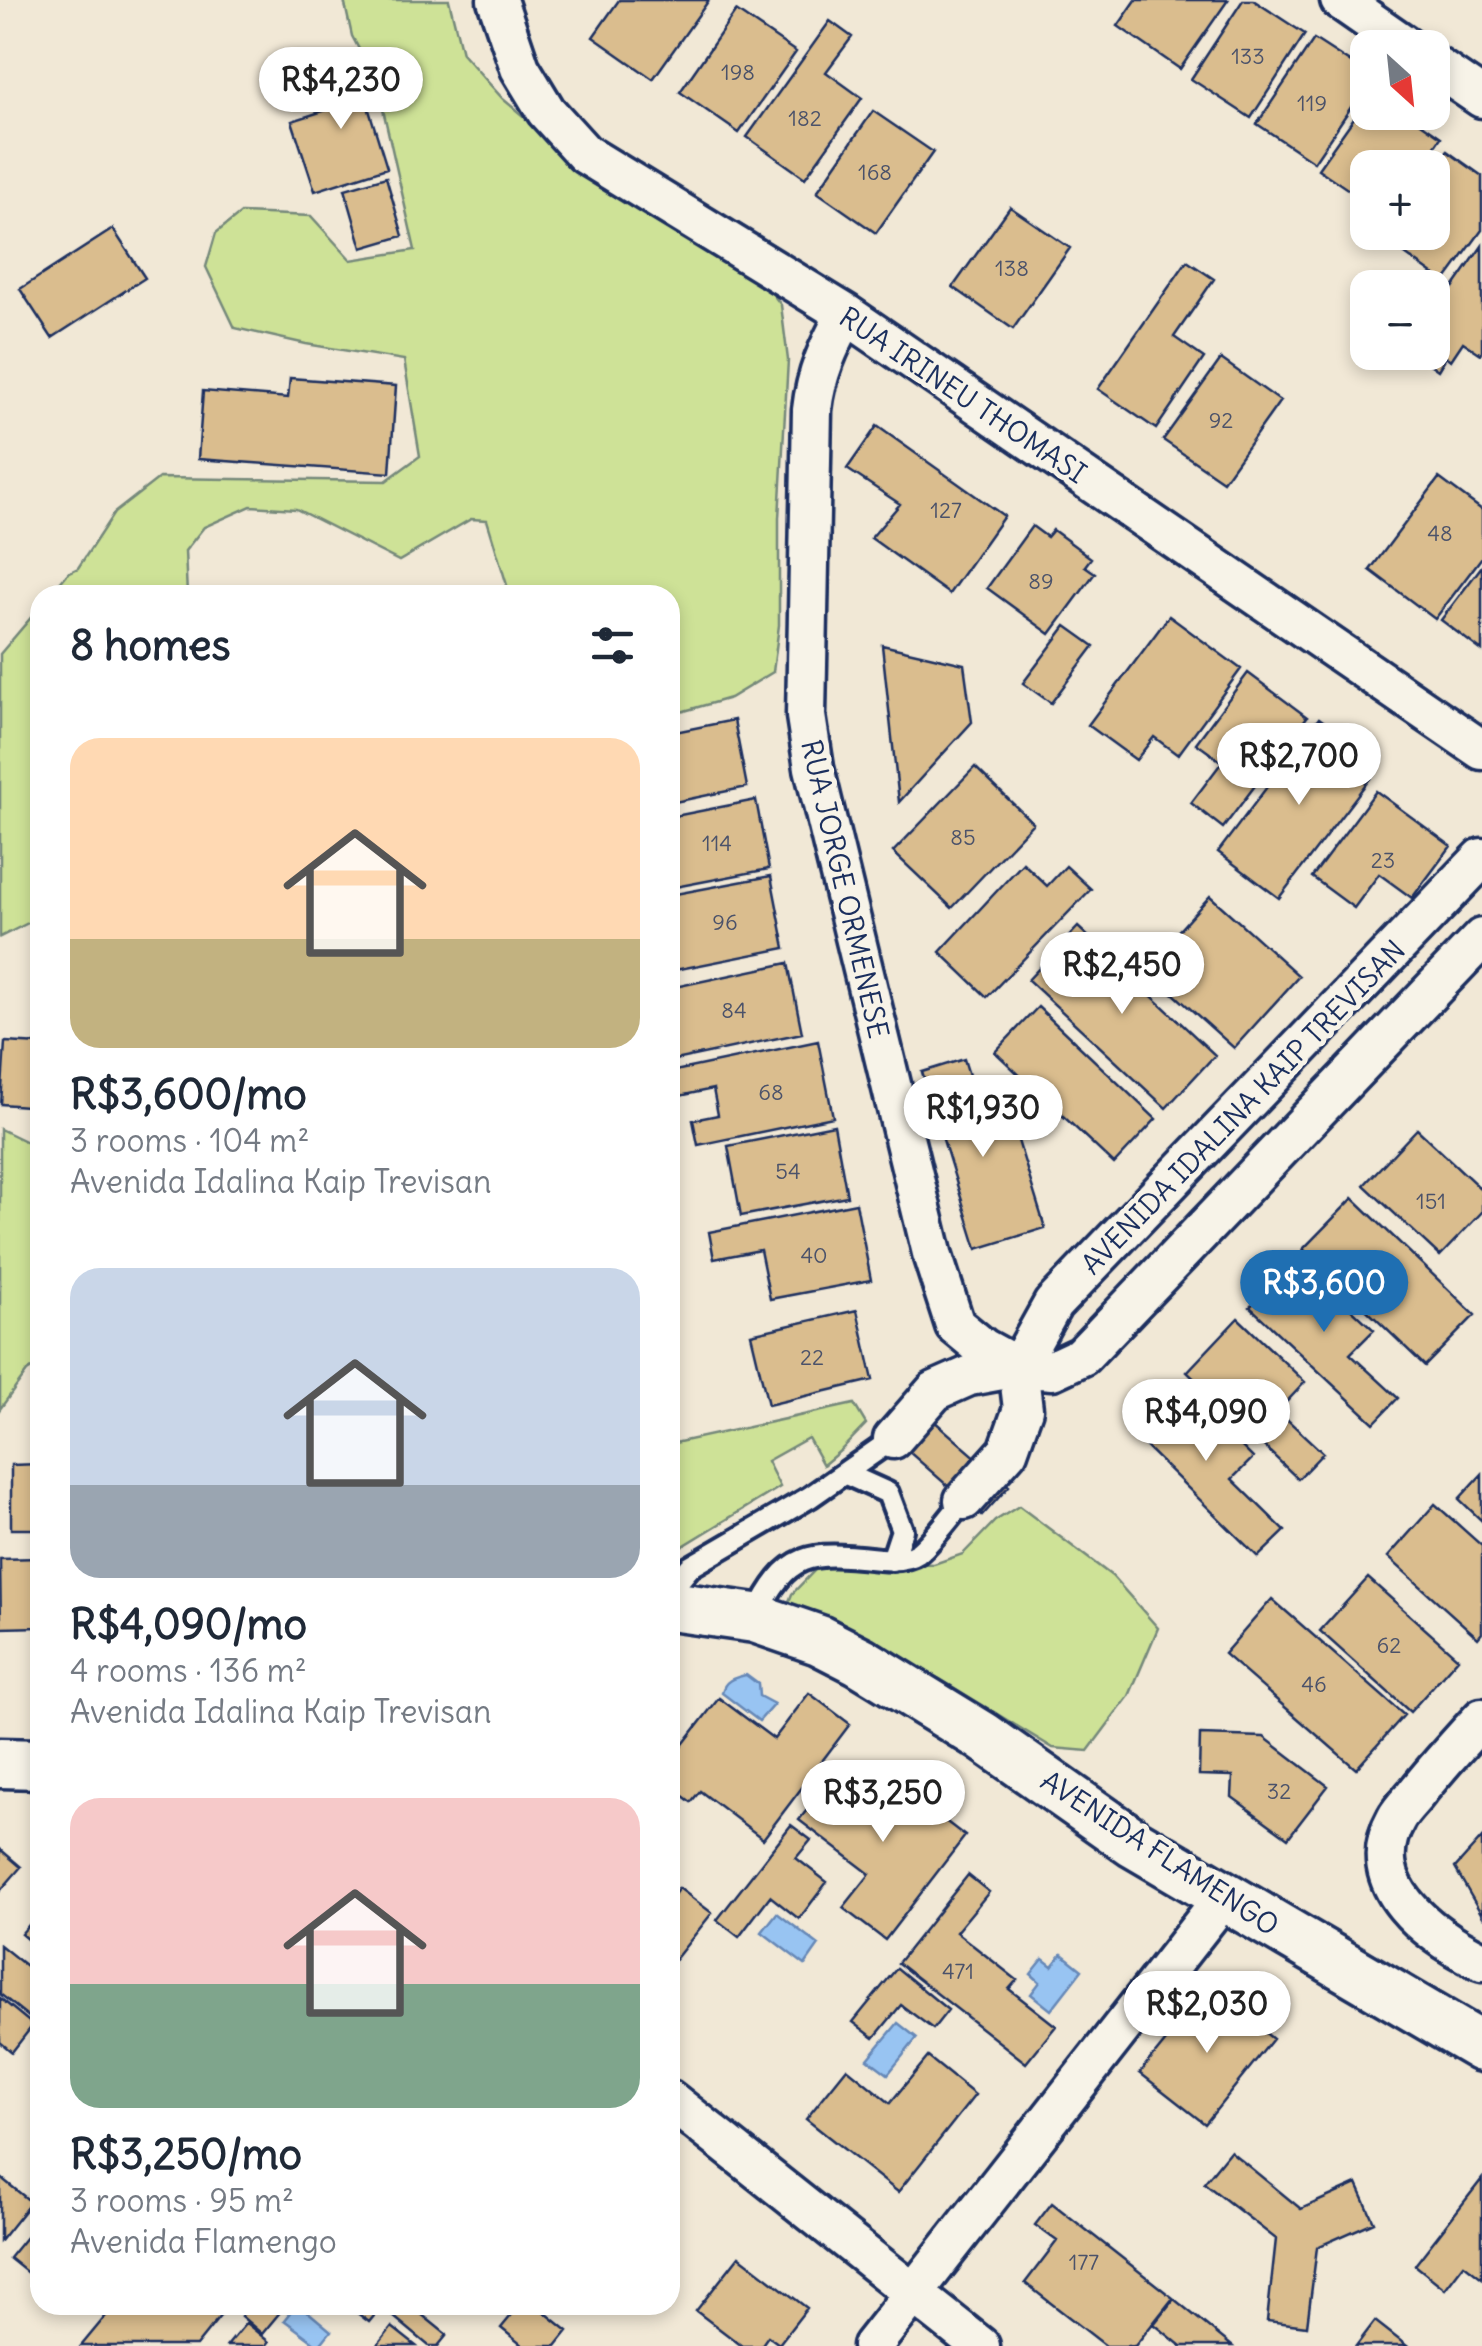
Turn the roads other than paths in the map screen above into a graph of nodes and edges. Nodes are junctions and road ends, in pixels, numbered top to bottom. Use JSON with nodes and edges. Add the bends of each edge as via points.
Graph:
{"nodes":[{"id":1,"x":1340,"y":0,"type":"edge"},
{"id":2,"x":503,"y":4,"type":"edge"},
{"id":3,"x":1383,"y":30,"type":"edge"},
{"id":4,"x":1450,"y":76,"type":"edge"},
{"id":5,"x":1482,"y":98,"type":"edge"},
{"id":6,"x":846,"y":314,"type":"junction"},
{"id":7,"x":1482,"y":750,"type":"edge"},
{"id":8,"x":1482,"y":858,"type":"edge"},
{"id":9,"x":1482,"y":938,"type":"edge"},
{"id":10,"x":1018,"y":1367,"type":"junction"},
{"id":11,"x":893,"y":1439,"type":"joint"},
{"id":12,"x":846,"y":1474,"type":"junction"},
{"id":13,"x":964,"y":1500,"type":"joint"},
{"id":14,"x":892,"y":1560,"type":"junction"},
{"id":15,"x":680,"y":1578,"type":"edge"},
{"id":16,"x":680,"y":1607,"type":"edge"},
{"id":17,"x":755,"y":1618,"type":"junction"},
{"id":18,"x":1482,"y":1718,"type":"edge"},
{"id":19,"x":0,"y":1763,"type":"edge"},
{"id":20,"x":30,"y":1764,"type":"edge"},
{"id":21,"x":1223,"y":1898,"type":"junction"},
{"id":22,"x":1482,"y":1961,"type":"edge"},
{"id":23,"x":1482,"y":2047,"type":"edge"},
{"id":24,"x":680,"y":2108,"type":"edge"},
{"id":25,"x":913,"y":2292,"type":"junction"},
{"id":26,"x":872,"y":2346,"type":"edge"},
{"id":27,"x":980,"y":2346,"type":"edge"}],
"edges":[{"from":1,"to":3,"type":"street"},
{"from":2,"to":6,"type":"street","name":"RUA IRINEU THOMASI","via":[[520,68],[546,111],[585,154]]},
{"from":4,"to":5,"type":"street"},
{"from":6,"to":7,"type":"street","name":"RUA IRINEU THOMASI"},
{"from":6,"to":10,"type":"street","name":"RUA JORGE ORMENESE","via":[[815,384],[812,410],[806,716],[814,768],[932,1257],[956,1324]]},
{"from":8,"to":10,"type":"street","name":"AVENIDA IDALINA KAIP TREVISAN","via":[[1053,1304]]},
{"from":9,"to":10,"type":"street","name":"AVENIDA IDALINA KAIP TREVISAN","via":[[1082,1356],[1052,1370]]},
{"from":10,"to":11,"type":"street","name":"AVENIDA IDALINA KAIP TREVISAN","via":[[935,1391]]},
{"from":10,"to":13,"type":"street","via":[[1023,1409],[1008,1450]]},
{"from":11,"to":12,"type":"lane"},
{"from":12,"to":14,"type":"lane","via":[[888,1493],[902,1530]]},
{"from":12,"to":15,"type":"lane","via":[[690,1566]]},
{"from":13,"to":14,"type":"lane","via":[[916,1554]]},
{"from":14,"to":17,"type":"lane","via":[[805,1558],[769,1589]]},
{"from":16,"to":17,"type":"street","name":"AVENIDA FLAMENGO"},
{"from":17,"to":21,"type":"street","name":"AVENIDA FLAMENGO","via":[[819,1640],[901,1684]]},
{"from":18,"to":22,"type":"street","via":[[1395,1820],[1385,1853],[1389,1883],[1412,1914]]},
{"from":19,"to":20,"type":"street"},
{"from":21,"to":23,"type":"street","name":"AVENIDA FLAMENGO"},
{"from":21,"to":25,"type":"street"},
{"from":24,"to":25,"type":"street"},
{"from":25,"to":26,"type":"street"},
{"from":25,"to":27,"type":"street"}]}
